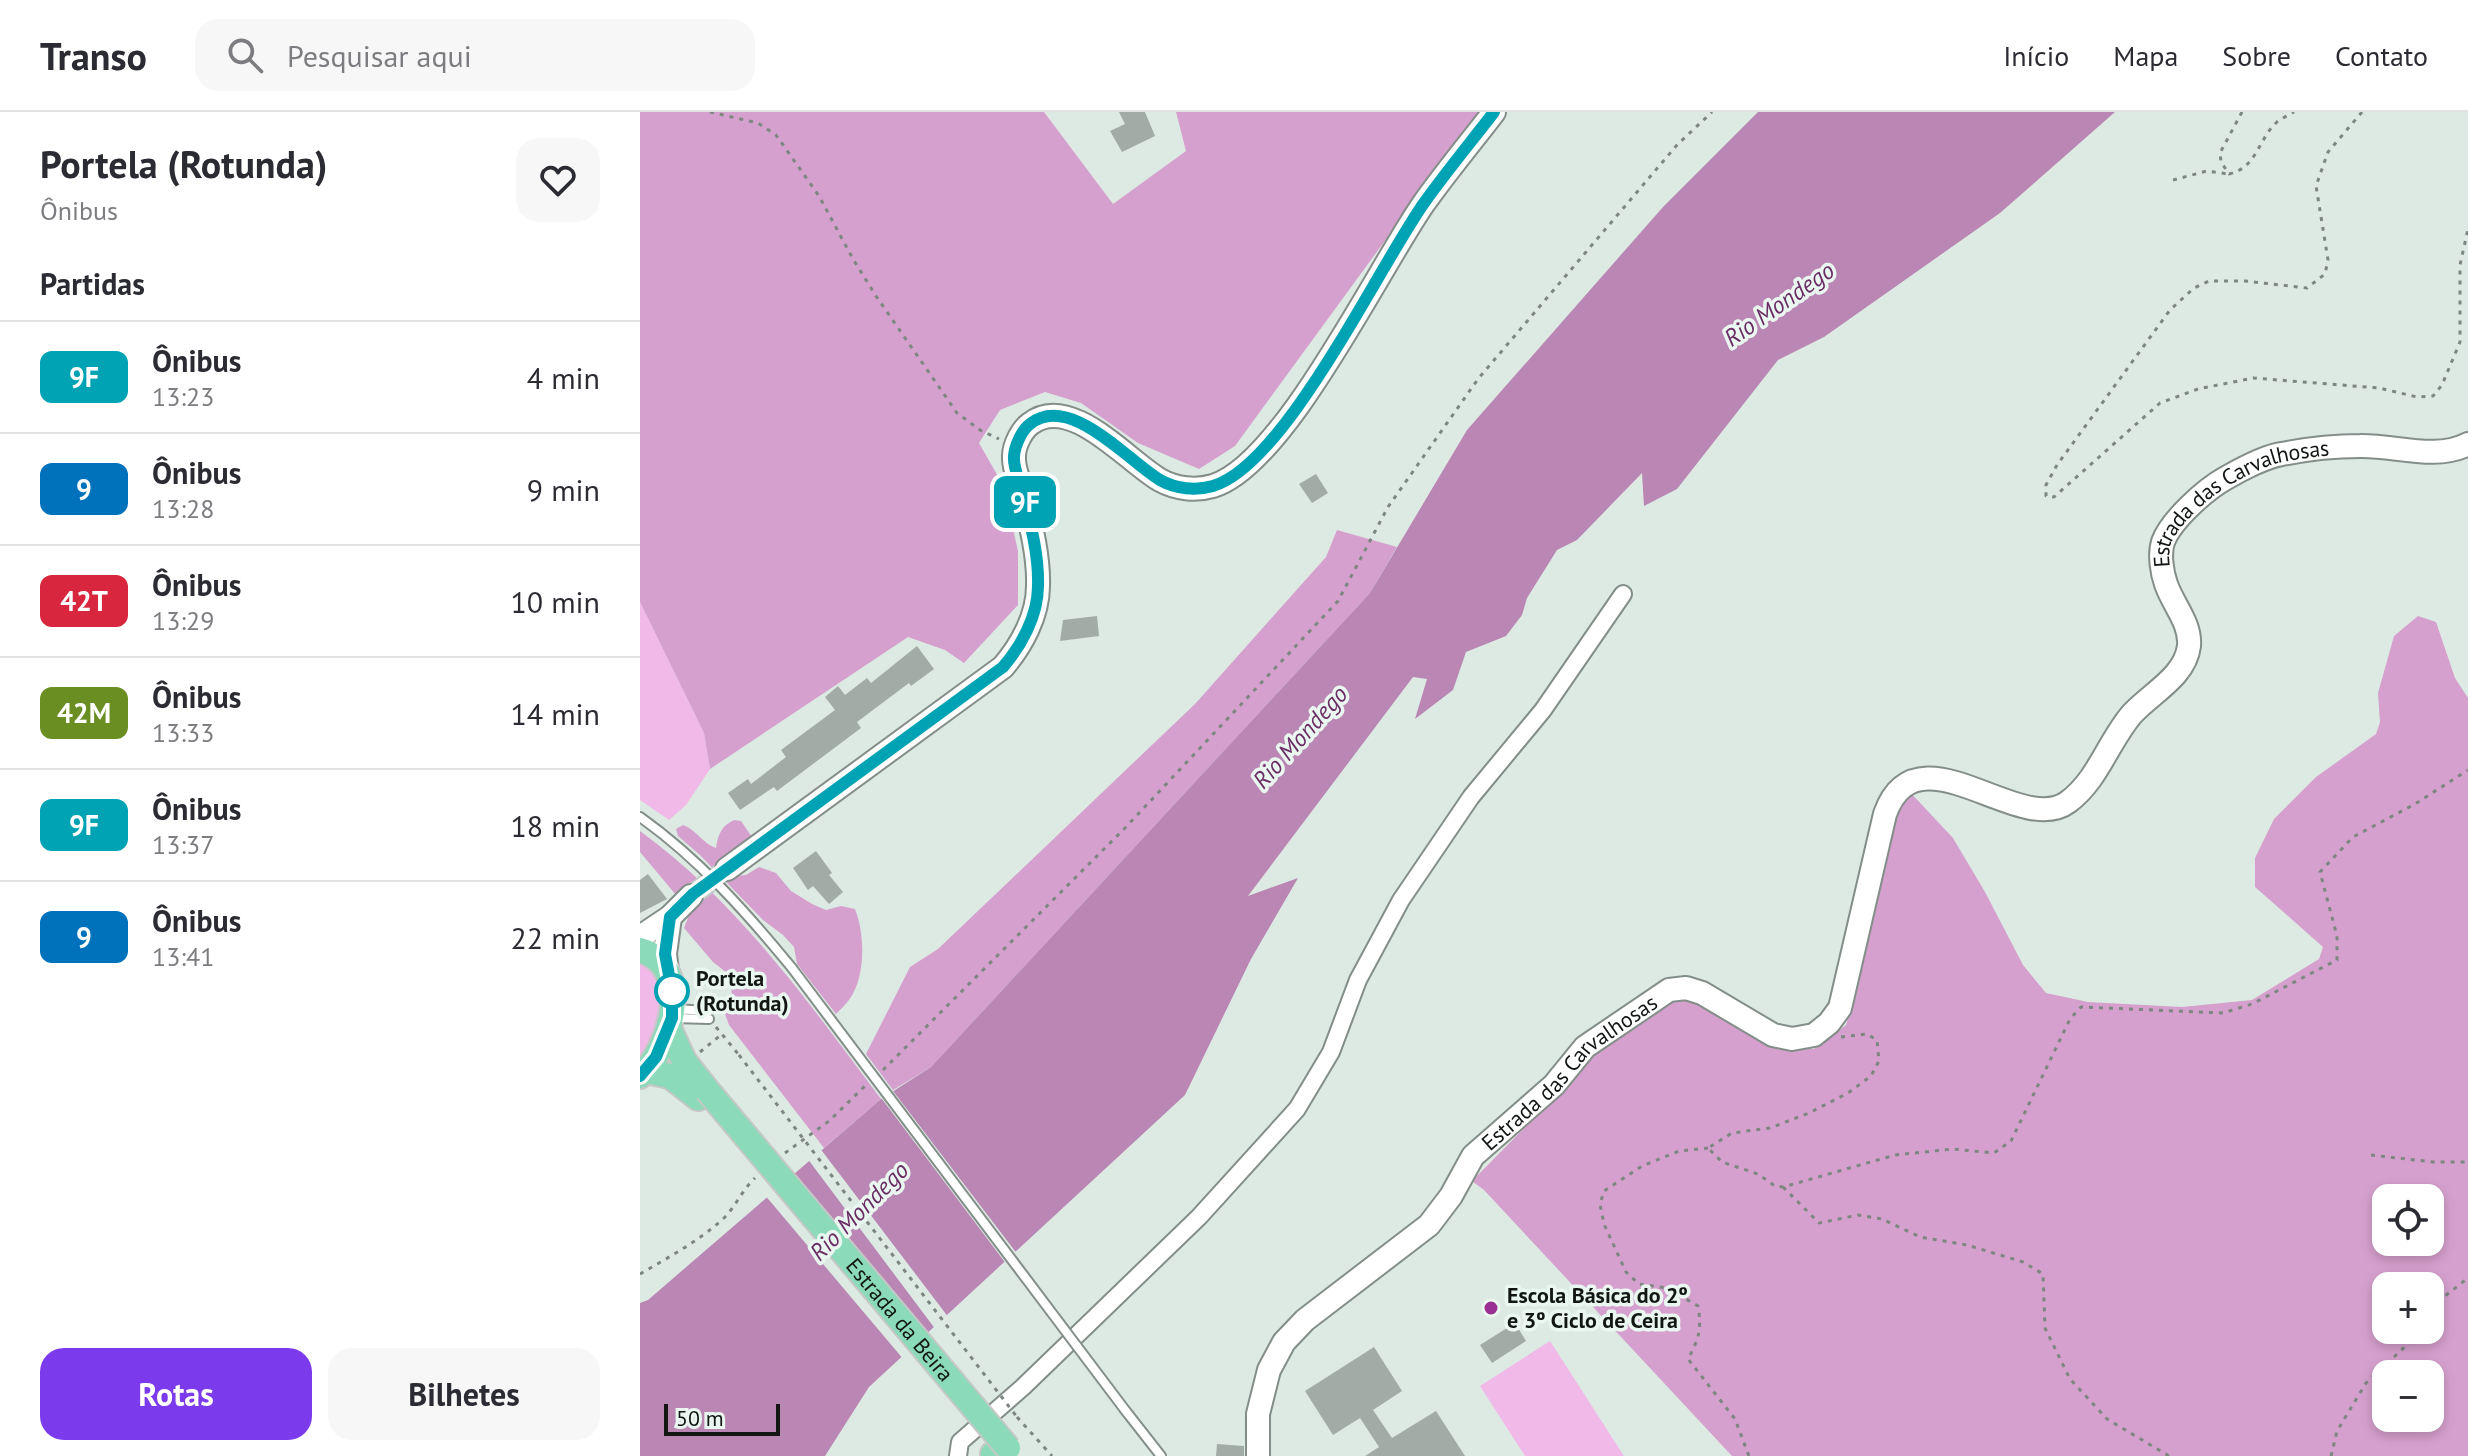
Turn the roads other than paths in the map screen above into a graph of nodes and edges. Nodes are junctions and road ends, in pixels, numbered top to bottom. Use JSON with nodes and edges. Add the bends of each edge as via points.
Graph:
{"nodes":[{"id":1,"x":1494,"y":112,"type":"edge"},
{"id":2,"x":2468,"y":444,"type":"edge"},
{"id":3,"x":1623,"y":594,"type":"dead end"},
{"id":4,"x":640,"y":817,"type":"edge"},
{"id":5,"x":727,"y":869,"type":"tunnel mouth"},
{"id":6,"x":691,"y":896,"type":"tunnel mouth"},
{"id":7,"x":670,"y":917,"type":"junction"},
{"id":8,"x":640,"y":937,"type":"edge"},
{"id":9,"x":640,"y":950,"type":"edge"},
{"id":10,"x":667,"y":971,"type":"junction"},
{"id":11,"x":709,"y":1015,"type":"dead end"},
{"id":12,"x":671,"y":1018,"type":"junction"},
{"id":13,"x":643,"y":1074,"type":"edge"},
{"id":14,"x":703,"y":1094,"type":"junction"},
{"id":15,"x":1003,"y":1453,"type":"edge"},
{"id":16,"x":958,"y":1456,"type":"edge"},
{"id":17,"x":1161,"y":1456,"type":"edge"},
{"id":18,"x":1258,"y":1456,"type":"edge"}],
"edges":[{"from":1,"to":5,"type":"street","via":[[1423,204],[1321,372],[1266,448],[1231,478],[1194,489],[1177,486],[1078,421],[1046,417],[1030,424],[1013,458],[1034,539],[1039,587],[1019,649],[1003,667]]},
{"from":2,"to":18,"type":"street","name":"Estrada das Carvalhosas","via":[[2443,452],[2361,446],[2279,454],[2225,478],[2195,502],[2175,523],[2161,555],[2165,583],[2188,630],[2186,659],[2132,715],[2084,788],[2065,805],[2046,810],[1940,779],[1902,787],[1885,814],[1840,1008],[1829,1023],[1814,1035],[1773,1035],[1686,988],[1669,990],[1585,1047],[1545,1093],[1473,1156],[1429,1225],[1284,1342],[1269,1370],[1258,1414]]},
{"from":3,"to":16,"type":"street","via":[[1401,900],[1358,980],[1331,1052],[1297,1109],[1199,1217],[960,1442]]},
{"from":4,"to":17,"type":"lane","bridge":true,"via":[[697,863],[792,968]]},
{"from":6,"to":7,"type":"street"},
{"from":7,"to":8,"type":"street"},
{"from":7,"to":10,"type":"street"},
{"from":9,"to":10,"type":"main road","via":[[656,957]]},
{"from":10,"to":12,"type":"main road","name":"Estrada da Beira"},
{"from":11,"to":12,"type":"lane"},
{"from":12,"to":13,"type":"main road","via":[[656,1057]]},
{"from":12,"to":14,"type":"main road","name":"Estrada da Beira","via":[[684,1061]]},
{"from":13,"to":14,"type":"main road","name":"Estrada da Beira","via":[[670,1076]]},
{"from":14,"to":15,"type":"main road","name":"Estrada da Beira"}]}
